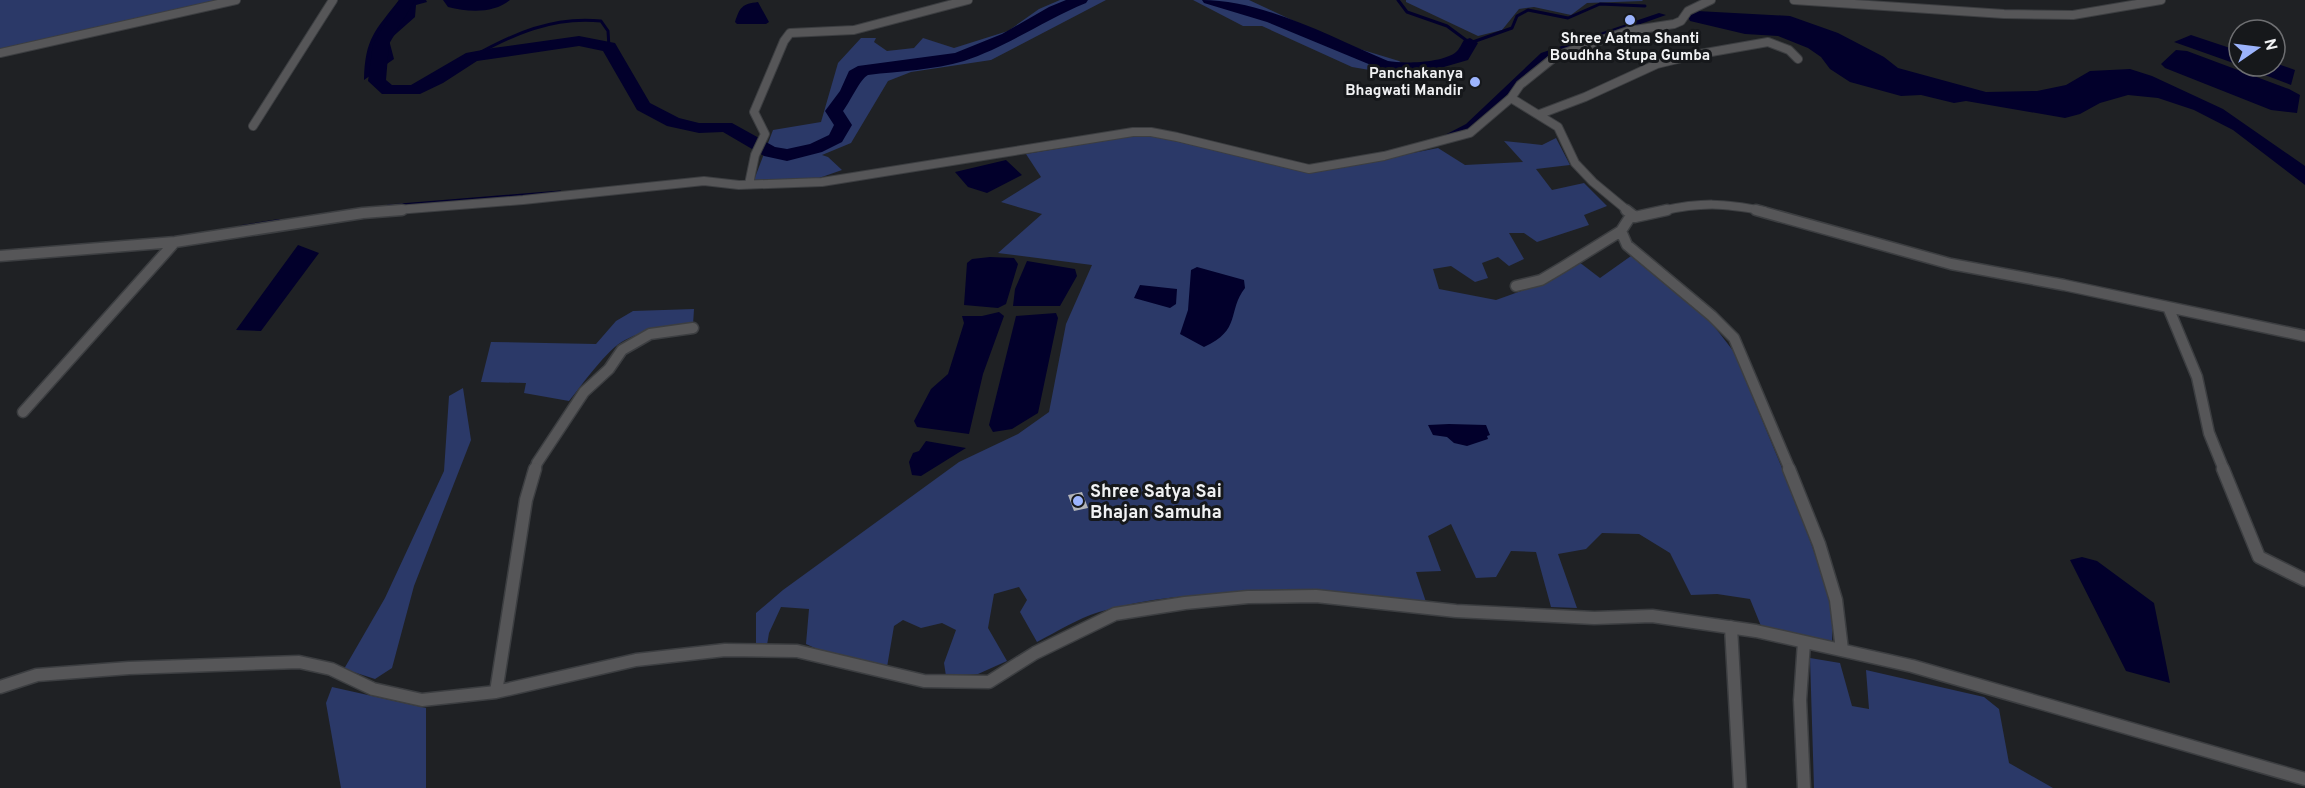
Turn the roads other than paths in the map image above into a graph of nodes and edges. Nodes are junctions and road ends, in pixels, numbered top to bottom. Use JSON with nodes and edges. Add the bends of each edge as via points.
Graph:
{"nodes":[{"id":1,"x":236,"y":0,"type":"edge"},
{"id":2,"x":333,"y":0,"type":"edge"},
{"id":3,"x":968,"y":0,"type":"edge"},
{"id":4,"x":1711,"y":0,"type":"edge"},
{"id":5,"x":1794,"y":0,"type":"edge"},
{"id":6,"x":2161,"y":0,"type":"edge"},
{"id":7,"x":0,"y":53,"type":"edge"},
{"id":8,"x":1798,"y":59,"type":"dead end"},
{"id":9,"x":1511,"y":98,"type":"junction"},
{"id":10,"x":1540,"y":114,"type":"junction"},
{"id":11,"x":253,"y":126,"type":"dead end"},
{"id":12,"x":749,"y":184,"type":"junction"},
{"id":13,"x":1635,"y":217,"type":"junction"},
{"id":14,"x":1621,"y":231,"type":"junction"},
{"id":15,"x":175,"y":242,"type":"junction"},
{"id":16,"x":0,"y":256,"type":"edge"},
{"id":17,"x":1516,"y":286,"type":"dead end"},
{"id":18,"x":2168,"y":307,"type":"junction"},
{"id":19,"x":693,"y":328,"type":"dead end"},
{"id":20,"x":2305,"y":336,"type":"edge"},
{"id":21,"x":23,"y":412,"type":"dead end"},
{"id":22,"x":2305,"y":580,"type":"edge"},
{"id":23,"x":1731,"y":627,"type":"junction"},
{"id":24,"x":1804,"y":642,"type":"junction"},
{"id":25,"x":1842,"y":650,"type":"junction"},
{"id":26,"x":0,"y":687,"type":"edge"},
{"id":27,"x":496,"y":692,"type":"junction"},
{"id":28,"x":2305,"y":779,"type":"edge"},
{"id":29,"x":1740,"y":788,"type":"edge"},
{"id":30,"x":1804,"y":788,"type":"edge"}],
"edges":[{"from":1,"to":7,"type":"street"},
{"from":2,"to":11,"type":"street"},
{"from":3,"to":12,"type":"street","via":[[854,30],[790,33],[754,112],[766,136],[756,153]]},
{"from":4,"to":9,"type":"street","via":[[1688,11],[1674,24],[1628,31],[1556,56],[1520,85]]},
{"from":5,"to":6,"type":"street","via":[[2073,15]]},
{"from":8,"to":10,"type":"street","via":[[1789,50],[1768,42],[1694,55],[1657,64]]},
{"from":9,"to":10,"type":"street"},
{"from":9,"to":12,"type":"street","via":[[1470,133],[1325,168],[1294,166],[1177,137],[1133,132],[822,182]]},
{"from":10,"to":13,"type":"street","via":[[1558,127],[1575,163]]},
{"from":12,"to":15,"type":"street","via":[[704,181],[363,213]]},
{"from":13,"to":14,"type":"street","via":[[1630,217]]},
{"from":13,"to":18,"type":"street","via":[[1689,205],[1728,205],[1951,264]]},
{"from":14,"to":17,"type":"street","via":[[1541,280]]},
{"from":14,"to":25,"type":"street","via":[[1627,245],[1734,338],[1819,544],[1836,600]]},
{"from":15,"to":16,"type":"street"},
{"from":15,"to":21,"type":"street"},
{"from":18,"to":20,"type":"street"},
{"from":18,"to":22,"type":"street","via":[[2196,377],[2209,433],[2235,505],[2259,557]]},
{"from":19,"to":27,"type":"street","via":[[650,334],[622,350],[609,369],[584,392],[537,463],[526,500]]},
{"from":23,"to":24,"type":"street"},
{"from":23,"to":27,"type":"street","via":[[1652,616],[1594,618],[1456,611],[1316,596],[1248,597],[1115,614],[1035,653],[989,682],[924,681],[797,651],[725,650],[636,660]]},
{"from":23,"to":29,"type":"street"},
{"from":24,"to":25,"type":"street"},
{"from":24,"to":30,"type":"street","via":[[1800,700]]},
{"from":25,"to":28,"type":"street","via":[[1912,666]]},
{"from":26,"to":27,"type":"street","via":[[44,674],[299,662],[331,669],[373,689],[422,700]]}]}
